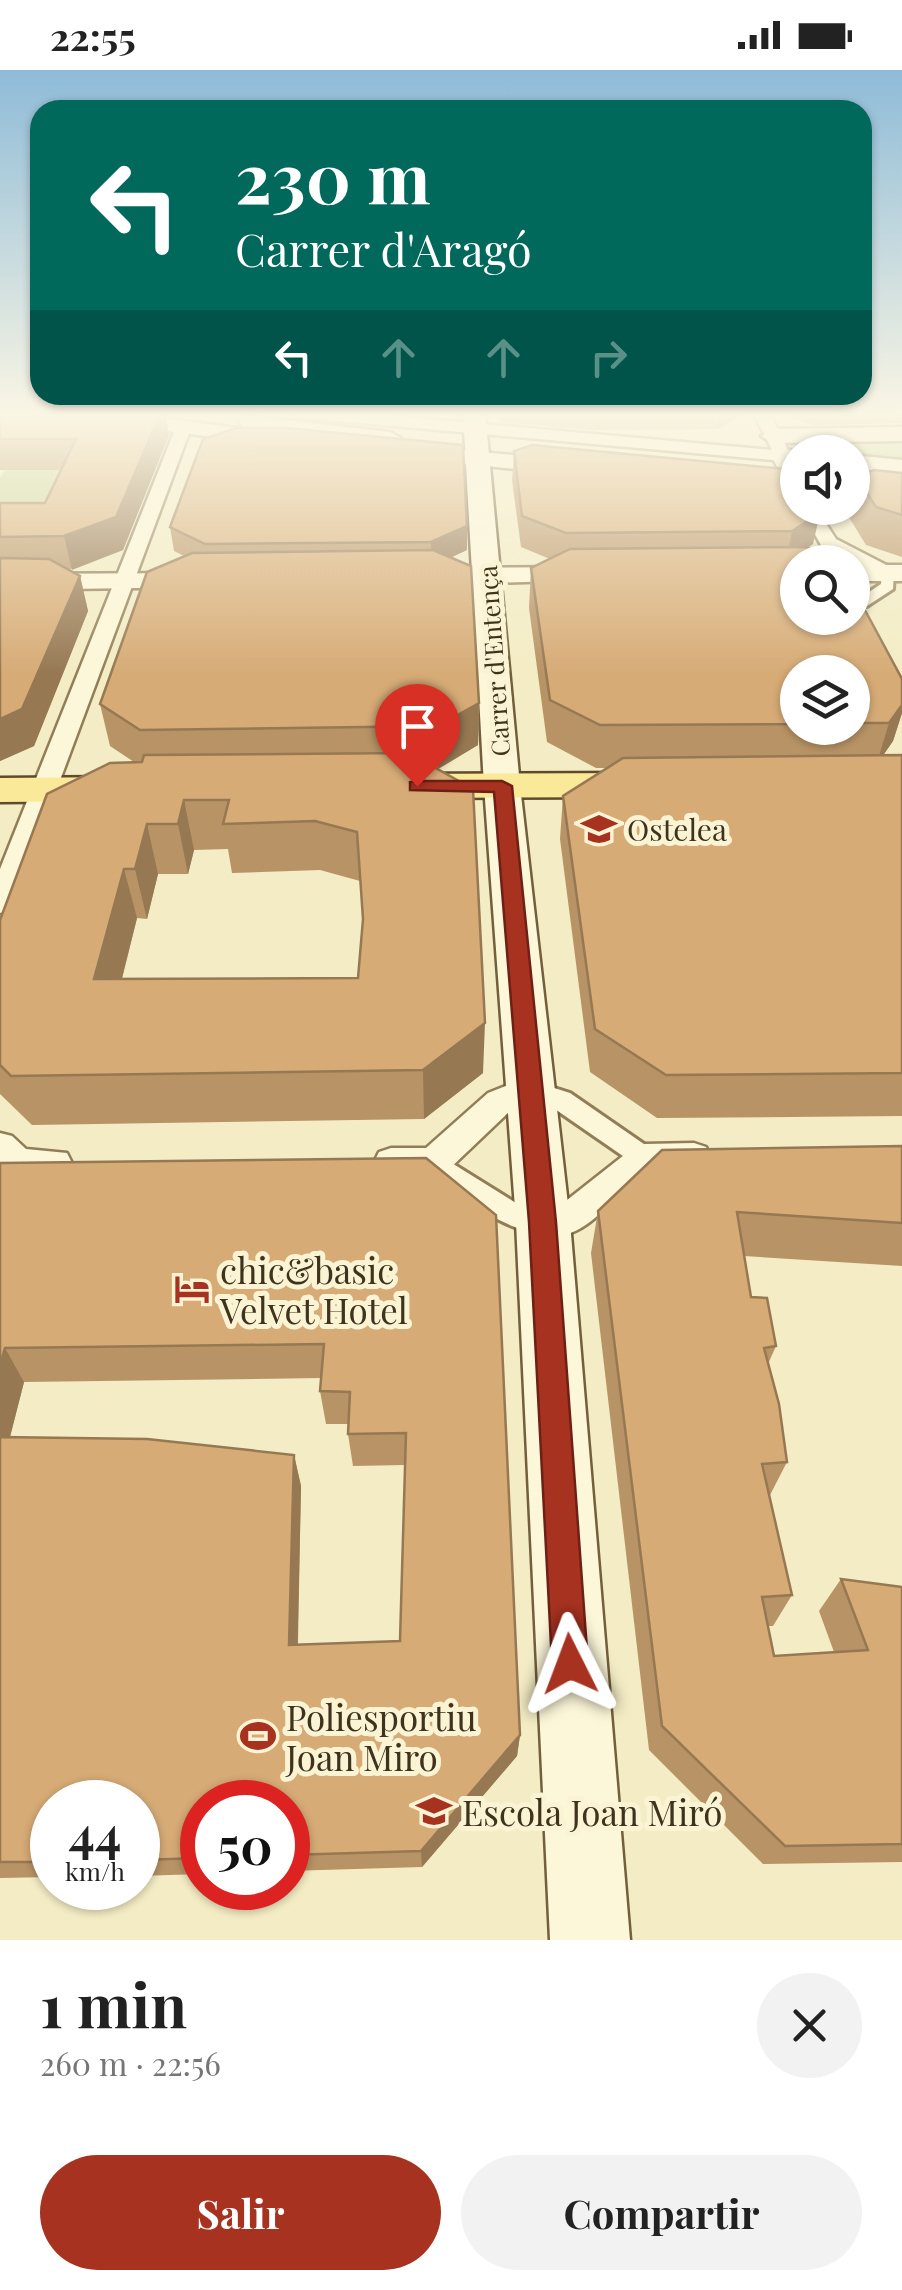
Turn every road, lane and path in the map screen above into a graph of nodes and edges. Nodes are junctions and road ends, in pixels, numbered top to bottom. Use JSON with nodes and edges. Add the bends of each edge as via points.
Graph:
{"nodes":[{"id":1,"x":156,"y":499,"type":"edge"},
{"id":2,"x":480,"y":499,"type":"edge"},
{"id":3,"x":814,"y":525,"type":"edge"},
{"id":4,"x":879,"y":571,"type":"edge"},
{"id":5,"x":617,"y":575,"type":"edge"},
{"id":6,"x":486,"y":576,"type":"junction"},
{"id":7,"x":420,"y":577,"type":"edge"},
{"id":8,"x":230,"y":580,"type":"edge"},
{"id":9,"x":0,"y":582,"type":"edge"},
{"id":10,"x":123,"y":582,"type":"junction"},
{"id":11,"x":870,"y":600,"type":"edge"},
{"id":12,"x":690,"y":784,"type":"edge"},
{"id":13,"x":502,"y":786,"type":"junction"},
{"id":14,"x":360,"y":787,"type":"edge"},
{"id":15,"x":172,"y":788,"type":"edge"},
{"id":16,"x":0,"y":790,"type":"edge"},
{"id":17,"x":44,"y":790,"type":"junction"},
{"id":18,"x":0,"y":904,"type":"edge"},
{"id":19,"x":513,"y":1096,"type":"junction"},
{"id":20,"x":724,"y":1156,"type":"edge"},
{"id":21,"x":645,"y":1158,"type":"junction"},
{"id":22,"x":6,"y":1161,"type":"edge"},
{"id":23,"x":355,"y":1162,"type":"edge"},
{"id":24,"x":434,"y":1162,"type":"junction"},
{"id":25,"x":97,"y":1163,"type":"edge"},
{"id":26,"x":557,"y":1220,"type":"junction"},
{"id":27,"x":590,"y":1940,"type":"edge"}],
"edges":[{"from":1,"to":10,"type":"street"},
{"from":2,"to":6,"type":"main road","name":"Carrer d'Entença"},
{"from":3,"to":4,"type":"street","via":[[821,548]]},
{"from":4,"to":11,"type":"street","via":[[888,586]]},
{"from":5,"to":6,"type":"street"},
{"from":6,"to":7,"type":"street"},
{"from":6,"to":13,"type":"main road","name":"Carrer d'Entença"},
{"from":8,"to":10,"type":"street"},
{"from":9,"to":10,"type":"street"},
{"from":10,"to":17,"type":"street"},
{"from":12,"to":13,"type":"main road"},
{"from":13,"to":14,"type":"main road"},
{"from":13,"to":19,"type":"main road","name":"Carrer d'Entença"},
{"from":15,"to":17,"type":"main road"},
{"from":16,"to":17,"type":"main road"},
{"from":17,"to":18,"type":"street"},
{"from":19,"to":21,"type":"street","via":[[561,1100]]},
{"from":19,"to":24,"type":"street"},
{"from":19,"to":26,"type":"main road","name":"Carrer d'Entença"},
{"from":20,"to":21,"type":"street"},
{"from":21,"to":26,"type":"street"},
{"from":22,"to":25,"type":"street"},
{"from":23,"to":24,"type":"street"},
{"from":24,"to":26,"type":"street","via":[[518,1218]]},
{"from":26,"to":27,"type":"main road","name":"Carrer d'Entença"}]}
